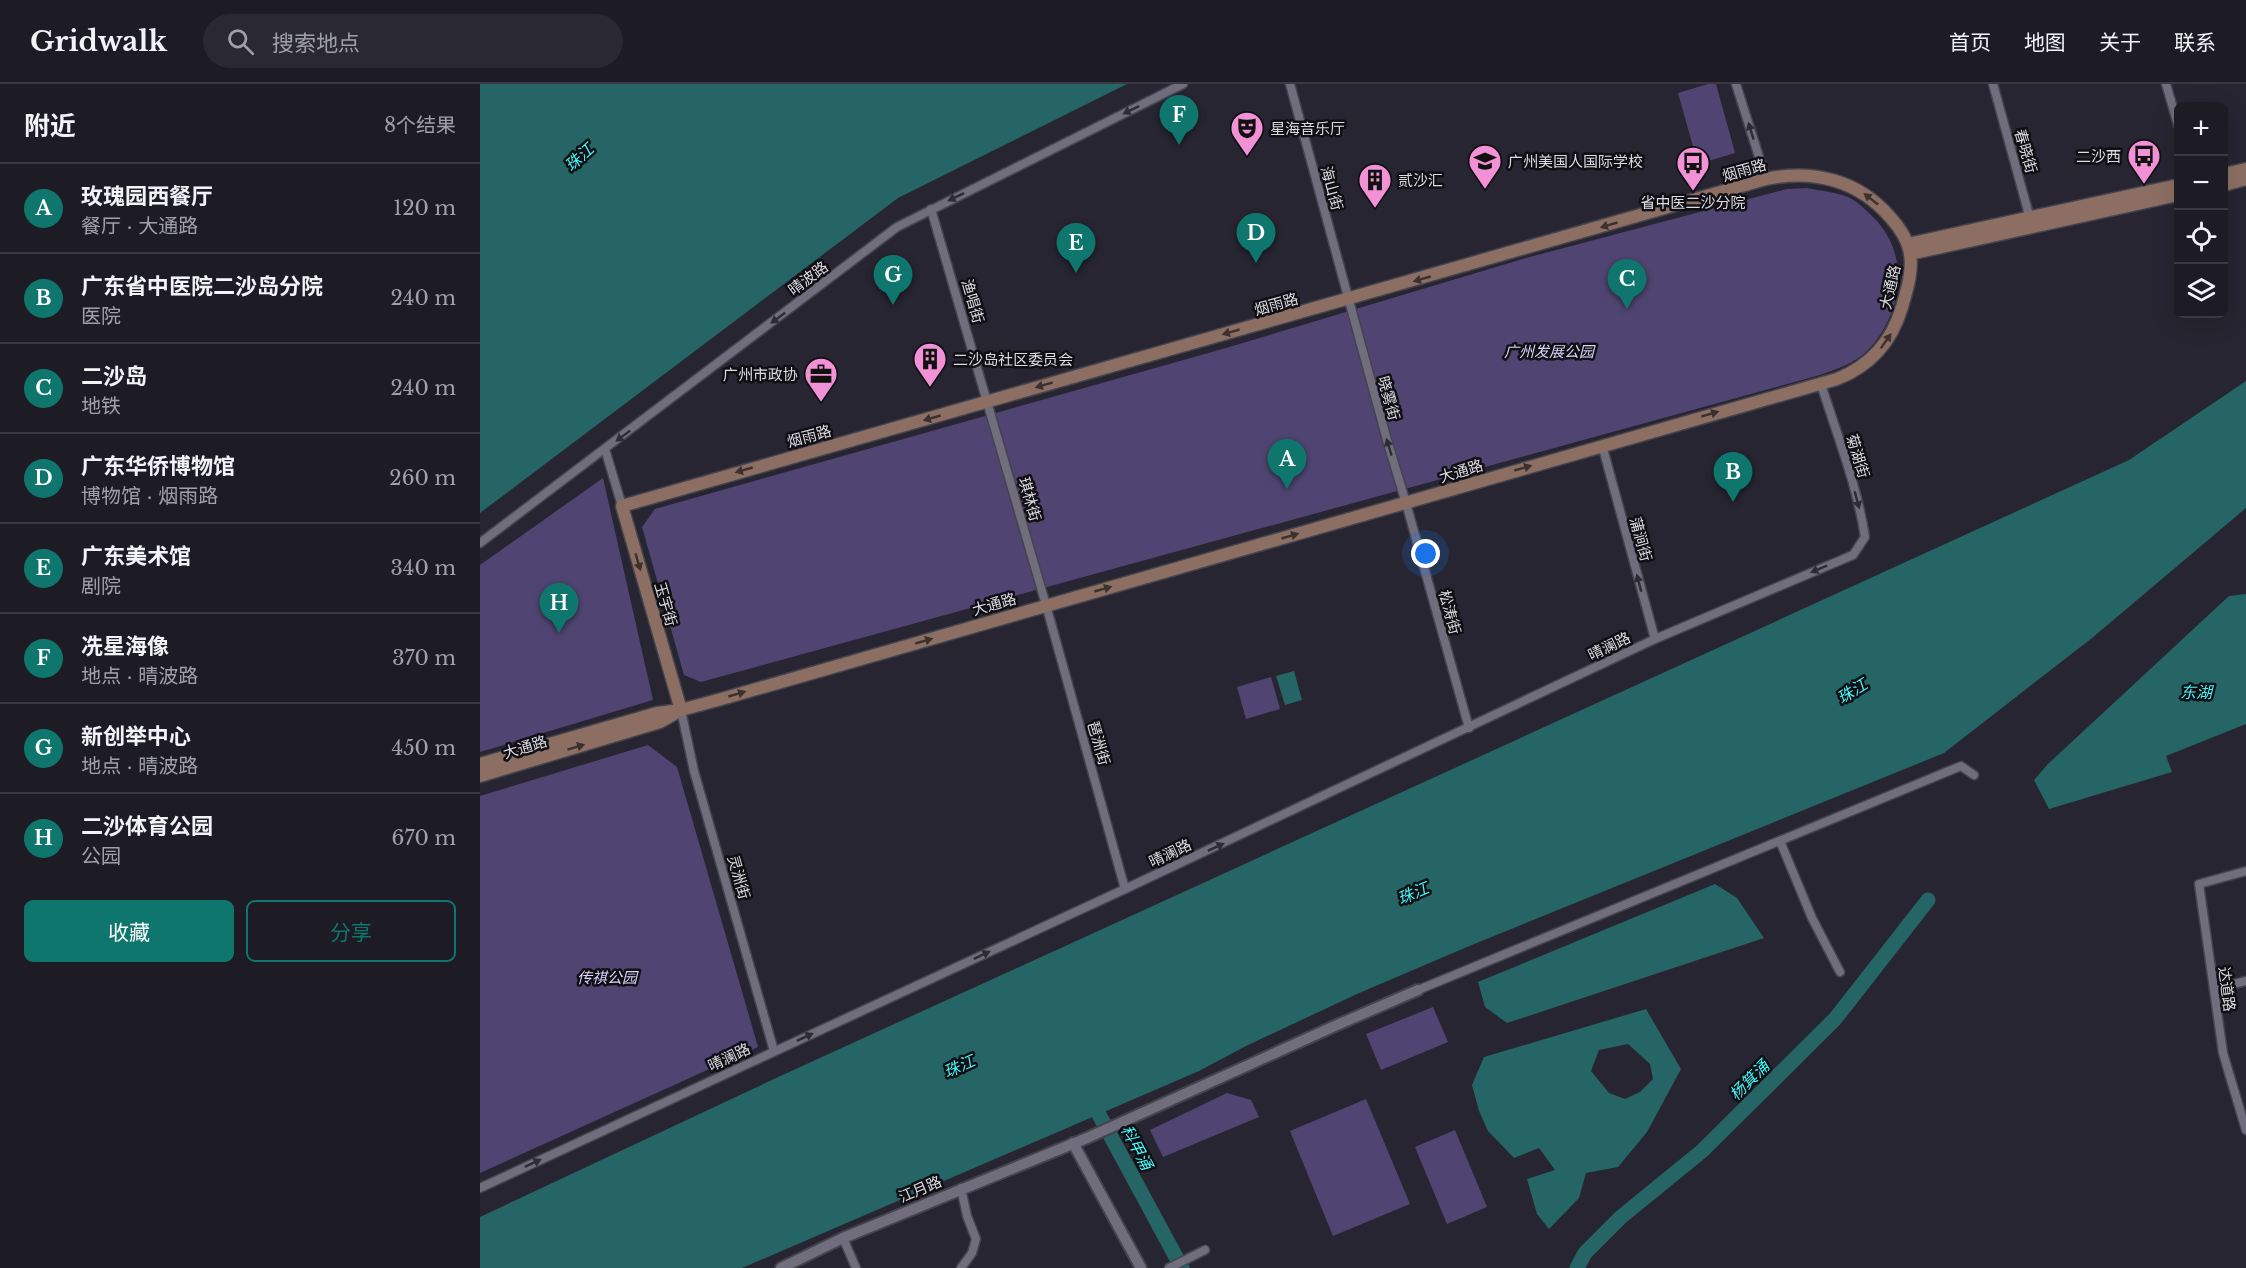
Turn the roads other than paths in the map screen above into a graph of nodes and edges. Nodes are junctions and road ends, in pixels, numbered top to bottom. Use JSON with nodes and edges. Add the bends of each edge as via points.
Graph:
{"nodes":[{"id":1,"x":1183,"y":84,"type":"edge"},
{"id":2,"x":1290,"y":84,"type":"edge"},
{"id":3,"x":1736,"y":84,"type":"edge"},
{"id":4,"x":1993,"y":84,"type":"edge"},
{"id":5,"x":2166,"y":84,"type":"edge"},
{"id":6,"x":2174,"y":111,"type":"edge"},
{"id":7,"x":2246,"y":169,"type":"edge"},
{"id":8,"x":2228,"y":173,"type":"edge"},
{"id":9,"x":1766,"y":179,"type":"junction"},
{"id":10,"x":2246,"y":179,"type":"edge"},
{"id":11,"x":2228,"y":183,"type":"edge"},
{"id":12,"x":2174,"y":186,"type":"edge"},
{"id":13,"x":2174,"y":196,"type":"edge"},
{"id":14,"x":932,"y":209,"type":"junction"},
{"id":15,"x":2031,"y":222,"type":"junction"},
{"id":16,"x":1909,"y":249,"type":"junction"},
{"id":17,"x":1348,"y":299,"type":"junction"},
{"id":18,"x":1821,"y":384,"type":"junction"},
{"id":19,"x":988,"y":401,"type":"junction"},
{"id":20,"x":1602,"y":445,"type":"junction"},
{"id":21,"x":605,"y":449,"type":"junction"},
{"id":22,"x":1406,"y":503,"type":"junction"},
{"id":23,"x":622,"y":506,"type":"junction"},
{"id":24,"x":1865,"y":537,"type":"joint"},
{"id":25,"x":480,"y":543,"type":"edge"},
{"id":26,"x":1046,"y":605,"type":"junction"},
{"id":27,"x":1655,"y":639,"type":"junction"},
{"id":28,"x":681,"y":710,"type":"junction"},
{"id":29,"x":1469,"y":728,"type":"junction"},
{"id":30,"x":480,"y":764,"type":"edge"},
{"id":31,"x":1974,"y":775,"type":"dead end"},
{"id":32,"x":480,"y":776,"type":"edge"},
{"id":33,"x":1780,"y":841,"type":"junction"},
{"id":34,"x":2246,"y":871,"type":"edge"},
{"id":35,"x":1125,"y":889,"type":"junction"},
{"id":36,"x":1840,"y":972,"type":"dead end"},
{"id":37,"x":2246,"y":981,"type":"edge"},
{"id":38,"x":2214,"y":989,"type":"junction"},
{"id":39,"x":1418,"y":990,"type":"joint"},
{"id":40,"x":774,"y":1051,"type":"junction"},
{"id":41,"x":2243,"y":1117,"type":"edge"},
{"id":42,"x":2246,"y":1130,"type":"edge"},
{"id":43,"x":1073,"y":1143,"type":"junction"},
{"id":44,"x":480,"y":1188,"type":"edge"},
{"id":45,"x":962,"y":1188,"type":"junction"},
{"id":46,"x":843,"y":1238,"type":"junction"},
{"id":47,"x":1204,"y":1250,"type":"dead end"},
{"id":48,"x":781,"y":1268,"type":"edge"},
{"id":49,"x":856,"y":1268,"type":"edge"},
{"id":50,"x":961,"y":1268,"type":"edge"},
{"id":51,"x":1142,"y":1268,"type":"edge"},
{"id":52,"x":1169,"y":1268,"type":"edge"}],
"edges":[{"from":1,"to":14,"type":"street","name":"晴波路","one_way":true},
{"from":2,"to":17,"type":"street","name":"海山街"},
{"from":9,"to":3,"type":"street","one_way":true},
{"from":4,"to":15,"type":"street","name":"春晓街"},
{"from":5,"to":6,"type":"street"},
{"from":7,"to":8,"type":"main road"},
{"from":16,"to":9,"type":"main road","name":"烟雨路","one_way":true,"via":[[1885,211],[1855,187],[1794,174]]},
{"from":9,"to":17,"type":"main road","name":"烟雨路","one_way":true},
{"from":10,"to":11,"type":"main road"},
{"from":12,"to":15,"type":"main road","name":"大通路"},
{"from":13,"to":15,"type":"main road","name":"大通路"},
{"from":14,"to":19,"type":"street","name":"渔唱街"},
{"from":14,"to":21,"type":"street","name":"晴波路","one_way":true,"via":[[897,227]]},
{"from":15,"to":16,"type":"main road","name":"大通路"},
{"from":18,"to":16,"type":"main road","name":"大通路","one_way":true,"via":[[1863,366],[1888,339],[1907,291]]},
{"from":17,"to":19,"type":"main road","name":"烟雨路","one_way":true},
{"from":22,"to":17,"type":"street","name":"晓雾街","one_way":true},
{"from":20,"to":18,"type":"main road","name":"大通路","one_way":true},
{"from":18,"to":24,"type":"street","name":"菊湖街","one_way":true},
{"from":19,"to":23,"type":"main road","name":"烟雨路","one_way":true},
{"from":19,"to":26,"type":"street","name":"琪林街"},
{"from":22,"to":20,"type":"main road","name":"大通路","one_way":true},
{"from":27,"to":20,"type":"street","name":"蒲涧街","one_way":true},
{"from":21,"to":23,"type":"street"},
{"from":21,"to":25,"type":"street","name":"晴波路"},
{"from":26,"to":22,"type":"main road","name":"大通路","one_way":true},
{"from":22,"to":29,"type":"street","name":"松涛街"},
{"from":23,"to":28,"type":"main road","name":"玉宇街","one_way":true},
{"from":24,"to":27,"type":"street","name":"晴澜路","one_way":true,"via":[[1853,555]]},
{"from":28,"to":26,"type":"main road","name":"大通路","one_way":true},
{"from":26,"to":35,"type":"street","name":"琶洲街"},
{"from":27,"to":29,"type":"street","name":"晴澜路"},
{"from":28,"to":30,"type":"main road","name":"大通路","via":[[657,713]]},
{"from":32,"to":28,"type":"main road","name":"大通路","one_way":true,"via":[[660,722]]},
{"from":28,"to":40,"type":"street","name":"灵洲街","via":[[694,771]]},
{"from":35,"to":29,"type":"street","name":"晴澜路","one_way":true},
{"from":31,"to":33,"type":"street","via":[[1961,766]]},
{"from":33,"to":36,"type":"street"},
{"from":33,"to":39,"type":"street"},
{"from":34,"to":38,"type":"street","name":"达道路","via":[[2199,884]]},
{"from":40,"to":35,"type":"street","name":"晴澜路","one_way":true},
{"from":37,"to":38,"type":"street"},
{"from":38,"to":41,"type":"street","name":"达道路","via":[[2223,1053]]},
{"from":39,"to":43,"type":"street","name":"江月路"},
{"from":44,"to":40,"type":"street","name":"晴澜路","one_way":true},
{"from":41,"to":42,"type":"street","name":"达道路"},
{"from":43,"to":45,"type":"street","name":"江月路"},
{"from":43,"to":51,"type":"street"},
{"from":45,"to":46,"type":"street","name":"江月路"},
{"from":45,"to":50,"type":"street","via":[[966,1216],[976,1239]]},
{"from":46,"to":48,"type":"street","name":"江月路"},
{"from":46,"to":49,"type":"street"},
{"from":47,"to":52,"type":"street"}]}
